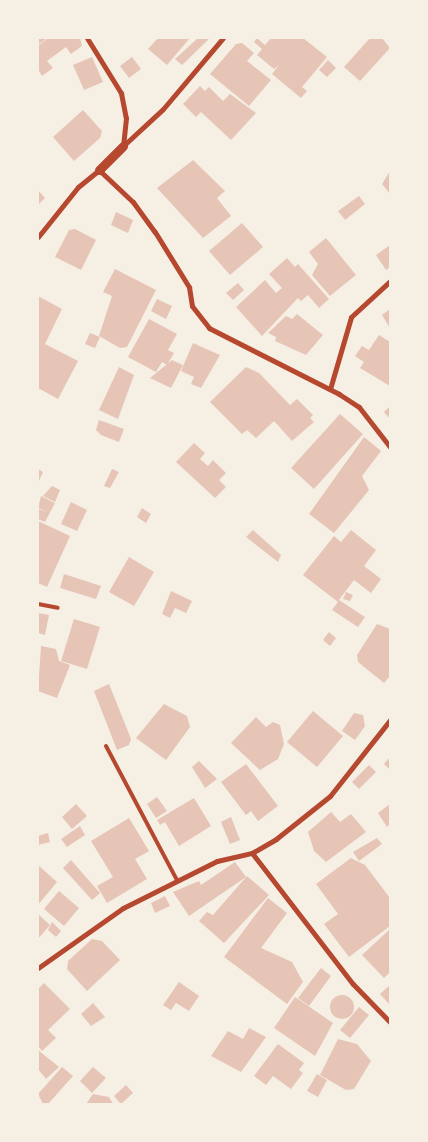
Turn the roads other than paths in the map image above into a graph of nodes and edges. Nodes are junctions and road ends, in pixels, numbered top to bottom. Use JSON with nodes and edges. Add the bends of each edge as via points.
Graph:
{"nodes":[{"id":1,"x":87,"y":38,"type":"edge"},
{"id":2,"x":224,"y":38,"type":"edge"},
{"id":3,"x":123,"y":146,"type":"junction"},
{"id":4,"x":98,"y":170,"type":"junction"},
{"id":5,"x":38,"y":237,"type":"edge"},
{"id":6,"x":390,"y":281,"type":"edge"},
{"id":7,"x":330,"y":389,"type":"junction"},
{"id":8,"x":390,"y":447,"type":"edge"},
{"id":9,"x":38,"y":604,"type":"edge"},
{"id":10,"x":58,"y":608,"type":"dead end"},
{"id":11,"x":390,"y":720,"type":"edge"},
{"id":12,"x":106,"y":746,"type":"dead end"},
{"id":13,"x":252,"y":853,"type":"junction"},
{"id":14,"x":177,"y":880,"type":"junction"},
{"id":15,"x":38,"y":968,"type":"edge"},
{"id":16,"x":390,"y":1022,"type":"edge"}],
"edges":[{"from":1,"to":3,"type":"street","via":[[121,93],[126,118]]},
{"from":2,"to":3,"type":"street","via":[[163,109]]},
{"from":3,"to":4,"type":"street"},
{"from":4,"to":5,"type":"street","via":[[78,186]]},
{"from":4,"to":7,"type":"street","via":[[133,202],[155,232],[190,287],[192,306],[209,328],[240,347]]},
{"from":6,"to":7,"type":"street","via":[[351,317]]},
{"from":7,"to":8,"type":"street","via":[[359,407]]},
{"from":9,"to":10,"type":"lane"},
{"from":11,"to":13,"type":"street","via":[[330,796]]},
{"from":12,"to":14,"type":"lane"},
{"from":13,"to":14,"type":"street","via":[[217,861]]},
{"from":13,"to":16,"type":"street","via":[[353,984]]},
{"from":14,"to":15,"type":"street","via":[[97,922]]}]}
